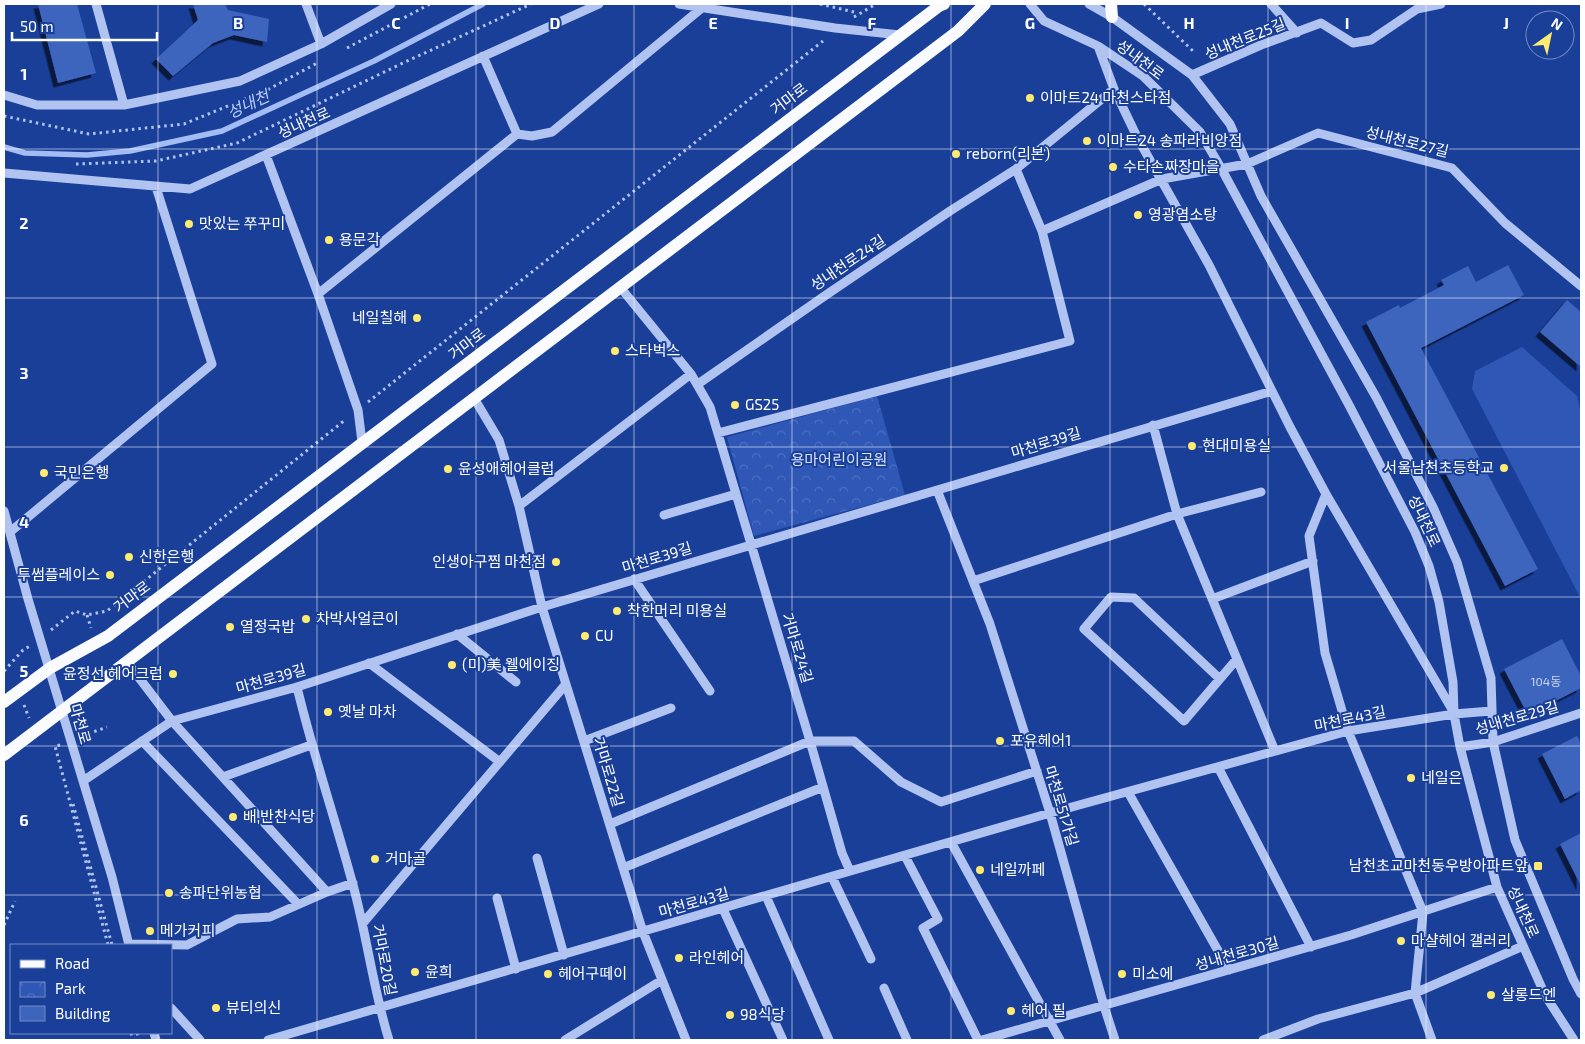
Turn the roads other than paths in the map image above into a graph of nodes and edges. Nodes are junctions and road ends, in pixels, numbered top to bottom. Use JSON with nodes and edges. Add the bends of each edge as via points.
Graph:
{"nodes":[{"id":1,"x":96,"y":4,"type":"edge"},
{"id":2,"x":306,"y":4,"type":"edge"},
{"id":3,"x":391,"y":4,"type":"edge"},
{"id":4,"x":599,"y":4,"type":"edge"},
{"id":5,"x":679,"y":4,"type":"edge"},
{"id":6,"x":944,"y":4,"type":"edge"},
{"id":7,"x":985,"y":4,"type":"edge"},
{"id":8,"x":1030,"y":4,"type":"edge"},
{"id":9,"x":1089,"y":4,"type":"edge"},
{"id":10,"x":1111,"y":4,"type":"edge"},
{"id":11,"x":1271,"y":4,"type":"edge"},
{"id":12,"x":1441,"y":4,"type":"edge"},
{"id":13,"x":703,"y":8,"type":"junction"},
{"id":14,"x":1112,"y":17,"type":"junction"},
{"id":15,"x":1297,"y":33,"type":"junction"},
{"id":16,"x":900,"y":35,"type":"junction"},
{"id":17,"x":321,"y":44,"type":"junction"},
{"id":18,"x":1098,"y":46,"type":"junction"},
{"id":19,"x":483,"y":56,"type":"junction"},
{"id":20,"x":1192,"y":75,"type":"junction"},
{"id":21,"x":1114,"y":89,"type":"junction"},
{"id":22,"x":4,"y":95,"type":"edge"},
{"id":23,"x":124,"y":105,"type":"junction"},
{"id":24,"x":517,"y":134,"type":"junction"},
{"id":25,"x":266,"y":155,"type":"junction"},
{"id":26,"x":1246,"y":164,"type":"junction"},
{"id":27,"x":1221,"y":168,"type":"junction"},
{"id":28,"x":1016,"y":169,"type":"junction"},
{"id":29,"x":4,"y":173,"type":"edge"},
{"id":30,"x":1162,"y":179,"type":"junction"},
{"id":31,"x":156,"y":186,"type":"junction"},
{"id":32,"x":1042,"y":230,"type":"junction"},
{"id":33,"x":1581,"y":286,"type":"edge"},
{"id":34,"x":620,"y":287,"type":"junction"},
{"id":35,"x":318,"y":294,"type":"junction"},
{"id":36,"x":691,"y":374,"type":"junction"},
{"id":37,"x":698,"y":384,"type":"junction"},
{"id":38,"x":1272,"y":391,"type":"junction"},
{"id":39,"x":474,"y":398,"type":"junction"},
{"id":40,"x":1152,"y":425,"type":"junction"},
{"id":41,"x":718,"y":433,"type":"junction"},
{"id":42,"x":362,"y":442,"type":"junction"},
{"id":43,"x":936,"y":490,"type":"junction"},
{"id":44,"x":1261,"y":492,"type":"dead end"},
{"id":45,"x":736,"y":494,"type":"junction"},
{"id":46,"x":1326,"y":494,"type":"junction"},
{"id":47,"x":519,"y":506,"type":"junction"},
{"id":48,"x":4,"y":511,"type":"edge"},
{"id":49,"x":1177,"y":514,"type":"junction"},
{"id":50,"x":664,"y":515,"type":"dead end"},
{"id":51,"x":10,"y":532,"type":"junction"},
{"id":52,"x":751,"y":545,"type":"junction"},
{"id":53,"x":1312,"y":561,"type":"junction"},
{"id":54,"x":634,"y":579,"type":"junction"},
{"id":55,"x":973,"y":582,"type":"junction"},
{"id":56,"x":1212,"y":599,"type":"junction"},
{"id":57,"x":542,"y":607,"type":"junction"},
{"id":58,"x":457,"y":634,"type":"junction"},
{"id":59,"x":1236,"y":660,"type":"junction"},
{"id":60,"x":127,"y":662,"type":"junction"},
{"id":61,"x":369,"y":663,"type":"junction"},
{"id":62,"x":50,"y":668,"type":"junction"},
{"id":63,"x":1220,"y":679,"type":"junction"},
{"id":64,"x":516,"y":682,"type":"dead end"},
{"id":65,"x":566,"y":684,"type":"junction"},
{"id":66,"x":297,"y":687,"type":"junction"},
{"id":67,"x":710,"y":691,"type":"dead end"},
{"id":68,"x":4,"y":702,"type":"edge"},
{"id":69,"x":671,"y":708,"type":"dead end"},
{"id":70,"x":62,"y":711,"type":"junction"},
{"id":71,"x":1491,"y":711,"type":"junction"},
{"id":72,"x":1581,"y":713,"type":"edge"},
{"id":73,"x":1454,"y":714,"type":"junction"},
{"id":74,"x":172,"y":722,"type":"junction"},
{"id":75,"x":1348,"y":731,"type":"junction"},
{"id":76,"x":584,"y":740,"type":"junction"},
{"id":77,"x":142,"y":741,"type":"junction"},
{"id":78,"x":810,"y":741,"type":"junction"},
{"id":79,"x":1493,"y":742,"type":"junction"},
{"id":80,"x":311,"y":745,"type":"junction"},
{"id":81,"x":1460,"y":747,"type":"junction"},
{"id":82,"x":1275,"y":751,"type":"junction"},
{"id":83,"x":4,"y":755,"type":"edge"},
{"id":84,"x":500,"y":762,"type":"junction"},
{"id":85,"x":1218,"y":767,"type":"junction"},
{"id":86,"x":1037,"y":771,"type":"junction"},
{"id":87,"x":223,"y":777,"type":"junction"},
{"id":88,"x":83,"y":782,"type":"junction"},
{"id":89,"x":823,"y":787,"type":"junction"},
{"id":90,"x":1128,"y":792,"type":"junction"},
{"id":91,"x":1050,"y":813,"type":"junction"},
{"id":92,"x":610,"y":824,"type":"junction"},
{"id":93,"x":951,"y":842,"type":"junction"},
{"id":94,"x":905,"y":856,"type":"junction"},
{"id":95,"x":537,"y":858,"type":"dead end"},
{"id":96,"x":624,"y":868,"type":"junction"},
{"id":97,"x":850,"y":871,"type":"junction"},
{"id":98,"x":832,"y":877,"type":"junction"},
{"id":99,"x":353,"y":884,"type":"junction"},
{"id":100,"x":1497,"y":887,"type":"junction"},
{"id":101,"x":328,"y":892,"type":"junction"},
{"id":102,"x":766,"y":896,"type":"junction"},
{"id":103,"x":497,"y":898,"type":"dead end"},
{"id":104,"x":298,"y":904,"type":"junction"},
{"id":105,"x":723,"y":908,"type":"junction"},
{"id":106,"x":1423,"y":912,"type":"junction"},
{"id":107,"x":363,"y":923,"type":"junction"},
{"id":108,"x":643,"y":932,"type":"junction"},
{"id":109,"x":129,"y":944,"type":"edge"},
{"id":110,"x":172,"y":945,"type":"edge"},
{"id":111,"x":1523,"y":946,"type":"junction"},
{"id":112,"x":1311,"y":947,"type":"junction"},
{"id":113,"x":564,"y":955,"type":"junction"},
{"id":114,"x":871,"y":959,"type":"dead end"},
{"id":115,"x":516,"y":969,"type":"junction"},
{"id":116,"x":1230,"y":970,"type":"junction"},
{"id":117,"x":662,"y":980,"type":"junction"},
{"id":118,"x":884,"y":988,"type":"dead end"},
{"id":119,"x":1414,"y":993,"type":"junction"},
{"id":120,"x":1581,"y":994,"type":"edge"},
{"id":121,"x":1104,"y":1006,"type":"junction"},
{"id":122,"x":172,"y":1009,"type":"edge"},
{"id":123,"x":379,"y":1009,"type":"junction"},
{"id":124,"x":1048,"y":1021,"type":"junction"},
{"id":125,"x":200,"y":1040,"type":"edge"},
{"id":126,"x":268,"y":1040,"type":"edge"},
{"id":127,"x":389,"y":1040,"type":"edge"},
{"id":128,"x":565,"y":1040,"type":"edge"},
{"id":129,"x":686,"y":1040,"type":"edge"},
{"id":130,"x":782,"y":1040,"type":"edge"},
{"id":131,"x":829,"y":1040,"type":"edge"},
{"id":132,"x":907,"y":1040,"type":"edge"},
{"id":133,"x":980,"y":1040,"type":"edge"},
{"id":134,"x":1060,"y":1040,"type":"edge"},
{"id":135,"x":1115,"y":1040,"type":"edge"},
{"id":136,"x":1263,"y":1040,"type":"edge"},
{"id":137,"x":1432,"y":1040,"type":"edge"},
{"id":138,"x":1574,"y":1040,"type":"edge"}],
"edges":[{"from":1,"to":23,"type":"street"},
{"from":2,"to":17,"type":"street"},
{"from":3,"to":17,"type":"street"},
{"from":4,"to":19,"type":"street","name":"성내천로"},
{"from":5,"to":13,"type":"street"},
{"from":6,"to":16,"type":"main road","name":"거마로"},
{"from":7,"to":34,"type":"main road","via":[[958,31]]},
{"from":8,"to":18,"type":"street","name":"성내천로","via":[[1044,21]]},
{"from":9,"to":14,"type":"street","name":"성내천로"},
{"from":10,"to":14,"type":"main road"},
{"from":11,"to":15,"type":"street"},
{"from":12,"to":15,"type":"street","name":"성내천로25길","via":[[1417,9],[1371,40],[1353,43],[1321,23]]},
{"from":13,"to":16,"type":"street"},
{"from":13,"to":24,"type":"street","via":[[552,132],[532,136]]},
{"from":14,"to":20,"type":"street","name":"성내천로"},
{"from":15,"to":20,"type":"street","name":"성내천로25길"},
{"from":16,"to":42,"type":"main road","name":"거마로"},
{"from":17,"to":23,"type":"street","via":[[240,81]]},
{"from":18,"to":21,"type":"street"},
{"from":18,"to":27,"type":"street","name":"성내천로","via":[[1143,76],[1193,125]]},
{"from":19,"to":24,"type":"street"},
{"from":19,"to":25,"type":"street","name":"성내천로"},
{"from":20,"to":26,"type":"street","name":"성내천로","via":[[1230,124]]},
{"from":21,"to":28,"type":"street","name":"성내천로24길"},
{"from":21,"to":30,"type":"street"},
{"from":22,"to":23,"type":"street","via":[[37,106]]},
{"from":24,"to":35,"type":"street"},
{"from":25,"to":31,"type":"street","name":"성내천로","via":[[190,189]]},
{"from":25,"to":35,"type":"street"},
{"from":26,"to":27,"type":"street","name":"성내천로27길"},
{"from":26,"to":33,"type":"street","name":"성내천로27길","via":[[1318,133],[1452,168],[1505,223]]},
{"from":26,"to":71,"type":"street","name":"성내천로","via":[[1376,397],[1433,507],[1457,562],[1476,623],[1491,678]]},
{"from":27,"to":30,"type":"street","name":"성내천로27길"},
{"from":27,"to":73,"type":"street","name":"성내천로","via":[[1416,532],[1439,602],[1453,682]]},
{"from":28,"to":32,"type":"street"},
{"from":28,"to":37,"type":"street","name":"성내천로24길"},
{"from":29,"to":31,"type":"street","name":"성내천로"},
{"from":30,"to":32,"type":"street"},
{"from":30,"to":38,"type":"street"},
{"from":31,"to":51,"type":"street","via":[[212,364]]},
{"from":32,"to":41,"type":"street","via":[[1070,340]]},
{"from":34,"to":36,"type":"street","name":"거마로24길"},
{"from":34,"to":39,"type":"main road"},
{"from":35,"to":42,"type":"street","via":[[358,410]]},
{"from":36,"to":37,"type":"street","name":"거마로24길"},
{"from":36,"to":47,"type":"street"},
{"from":37,"to":41,"type":"street","name":"거마로24길","via":[[710,406]]},
{"from":38,"to":40,"type":"street","name":"마천로39길"},
{"from":38,"to":46,"type":"street"},
{"from":39,"to":47,"type":"street","name":"거마로22길","via":[[499,440]]},
{"from":39,"to":60,"type":"main road"},
{"from":40,"to":43,"type":"street","name":"마천로39길"},
{"from":40,"to":49,"type":"street"},
{"from":41,"to":45,"type":"street","name":"거마로24길"},
{"from":42,"to":62,"type":"main road","name":"거마로","via":[[108,636]]},
{"from":43,"to":52,"type":"street","name":"마천로39길"},
{"from":43,"to":55,"type":"street","name":"마천로51가길"},
{"from":44,"to":49,"type":"street"},
{"from":45,"to":50,"type":"street"},
{"from":45,"to":52,"type":"street","name":"거마로24길"},
{"from":46,"to":53,"type":"street","via":[[1309,536]]},
{"from":46,"to":73,"type":"street"},
{"from":47,"to":57,"type":"street","name":"거마로22길"},
{"from":48,"to":51,"type":"street","name":"마천로"},
{"from":49,"to":55,"type":"street"},
{"from":49,"to":56,"type":"street"},
{"from":51,"to":62,"type":"street","name":"마천로"},
{"from":52,"to":54,"type":"street","name":"마천로39길"},
{"from":52,"to":78,"type":"street","name":"거마로24길"},
{"from":53,"to":56,"type":"street"},
{"from":53,"to":75,"type":"street","via":[[1325,653]]},
{"from":54,"to":57,"type":"street","name":"마천로39길"},
{"from":54,"to":67,"type":"street"},
{"from":55,"to":86,"type":"street","name":"마천로51가길","via":[[990,624]]},
{"from":56,"to":59,"type":"street"},
{"from":57,"to":58,"type":"street","name":"마천로39길"},
{"from":57,"to":65,"type":"street","name":"거마로22길"},
{"from":58,"to":61,"type":"street","name":"마천로39길"},
{"from":58,"to":64,"type":"street"},
{"from":59,"to":63,"type":"street"},
{"from":59,"to":82,"type":"street"},
{"from":60,"to":70,"type":"main road"},
{"from":60,"to":74,"type":"street"},
{"from":61,"to":66,"type":"street","name":"마천로39길"},
{"from":61,"to":84,"type":"street"},
{"from":62,"to":68,"type":"main road","name":"거마로"},
{"from":62,"to":70,"type":"street","name":"마천로"},
{"from":63,"to":63,"type":"street","via":[[1184,721],[1084,629],[1111,597],[1134,598]]},
{"from":65,"to":76,"type":"street","name":"거마로22길"},
{"from":65,"to":84,"type":"street"},
{"from":66,"to":74,"type":"street","name":"마천로39길"},
{"from":66,"to":80,"type":"street","name":"거마로20길"},
{"from":69,"to":76,"type":"street"},
{"from":70,"to":83,"type":"main road"},
{"from":70,"to":88,"type":"street","name":"마천로"},
{"from":71,"to":73,"type":"street","name":"마천로43길"},
{"from":71,"to":79,"type":"street","name":"성내천로"},
{"from":72,"to":79,"type":"street","name":"성내천로29길"},
{"from":73,"to":75,"type":"street","name":"마천로43길"},
{"from":73,"to":81,"type":"street","name":"성내천로"},
{"from":74,"to":77,"type":"street","name":"마천로39길"},
{"from":74,"to":87,"type":"street"},
{"from":75,"to":82,"type":"street","name":"마천로43길"},
{"from":75,"to":106,"type":"street"},
{"from":76,"to":92,"type":"street","name":"거마로22길"},
{"from":77,"to":88,"type":"street","name":"마천로39길"},
{"from":77,"to":104,"type":"street"},
{"from":78,"to":86,"type":"street","via":[[854,741],[901,782],[941,802]]},
{"from":78,"to":89,"type":"street","name":"거마로24길"},
{"from":78,"to":92,"type":"street"},
{"from":79,"to":81,"type":"street","name":"성내천로29길"},
{"from":79,"to":120,"type":"street","name":"성내천로","via":[[1515,840]]},
{"from":80,"to":87,"type":"street"},
{"from":80,"to":99,"type":"street","name":"거마로20길"},
{"from":81,"to":100,"type":"street","name":"성내천로"},
{"from":82,"to":85,"type":"street","name":"마천로43길"},
{"from":84,"to":107,"type":"street"},
{"from":85,"to":90,"type":"street","name":"마천로43길"},
{"from":85,"to":112,"type":"street"},
{"from":86,"to":91,"type":"street","name":"마천로51가길"},
{"from":87,"to":101,"type":"street"},
{"from":88,"to":109,"type":"street","name":"마천로"},
{"from":89,"to":96,"type":"street"},
{"from":89,"to":97,"type":"street","name":"거마로24길"},
{"from":90,"to":91,"type":"street","name":"마천로43길"},
{"from":90,"to":116,"type":"street"},
{"from":91,"to":93,"type":"street","name":"마천로43길"},
{"from":91,"to":121,"type":"street","name":"마천로51가길"},
{"from":92,"to":96,"type":"street","name":"거마로22길"},
{"from":93,"to":94,"type":"street","name":"마천로43길"},
{"from":93,"to":124,"type":"street"},
{"from":94,"to":97,"type":"street","name":"마천로43길"},
{"from":94,"to":133,"type":"street","via":[[938,919],[923,928]]},
{"from":95,"to":113,"type":"street"},
{"from":96,"to":108,"type":"street","name":"거마로22길"},
{"from":97,"to":98,"type":"street","name":"마천로43길"},
{"from":98,"to":102,"type":"street","name":"마천로43길"},
{"from":98,"to":114,"type":"street"},
{"from":99,"to":101,"type":"street"},
{"from":99,"to":107,"type":"street","name":"거마로20길"},
{"from":100,"to":106,"type":"street","name":"성내천로30길"},
{"from":100,"to":111,"type":"street","name":"성내천로"},
{"from":101,"to":104,"type":"street"},
{"from":102,"to":105,"type":"street","name":"마천로43길"},
{"from":102,"to":131,"type":"street"},
{"from":103,"to":115,"type":"street"},
{"from":104,"to":110,"type":"street","via":[[270,917],[238,919],[188,945]]},
{"from":105,"to":108,"type":"street","name":"마천로43길"},
{"from":105,"to":130,"type":"street"},
{"from":106,"to":112,"type":"street","name":"성내천로30길"},
{"from":106,"to":119,"type":"street"},
{"from":107,"to":123,"type":"street","name":"거마로20길"},
{"from":108,"to":113,"type":"street","name":"마천로43길"},
{"from":108,"to":117,"type":"street","name":"거마로22길"},
{"from":111,"to":119,"type":"street"},
{"from":111,"to":138,"type":"street","name":"성내천로","via":[[1545,995]]},
{"from":112,"to":116,"type":"street","name":"성내천로30길"},
{"from":113,"to":115,"type":"street","name":"마천로43길"},
{"from":115,"to":123,"type":"street","name":"마천로43길"},
{"from":116,"to":121,"type":"street","name":"성내천로30길"},
{"from":117,"to":128,"type":"street"},
{"from":117,"to":129,"type":"street","name":"거마로22길"},
{"from":118,"to":132,"type":"street"},
{"from":119,"to":136,"type":"street","via":[[1318,1019]]},
{"from":119,"to":137,"type":"street"},
{"from":121,"to":124,"type":"street","name":"성내천로30길"},
{"from":121,"to":135,"type":"street","name":"마천로51가길"},
{"from":122,"to":125,"type":"street"},
{"from":123,"to":126,"type":"street","name":"마천로43길"},
{"from":123,"to":127,"type":"street","name":"거마로20길"},
{"from":124,"to":133,"type":"street","name":"성내천로30길"},
{"from":124,"to":134,"type":"street"}]}
